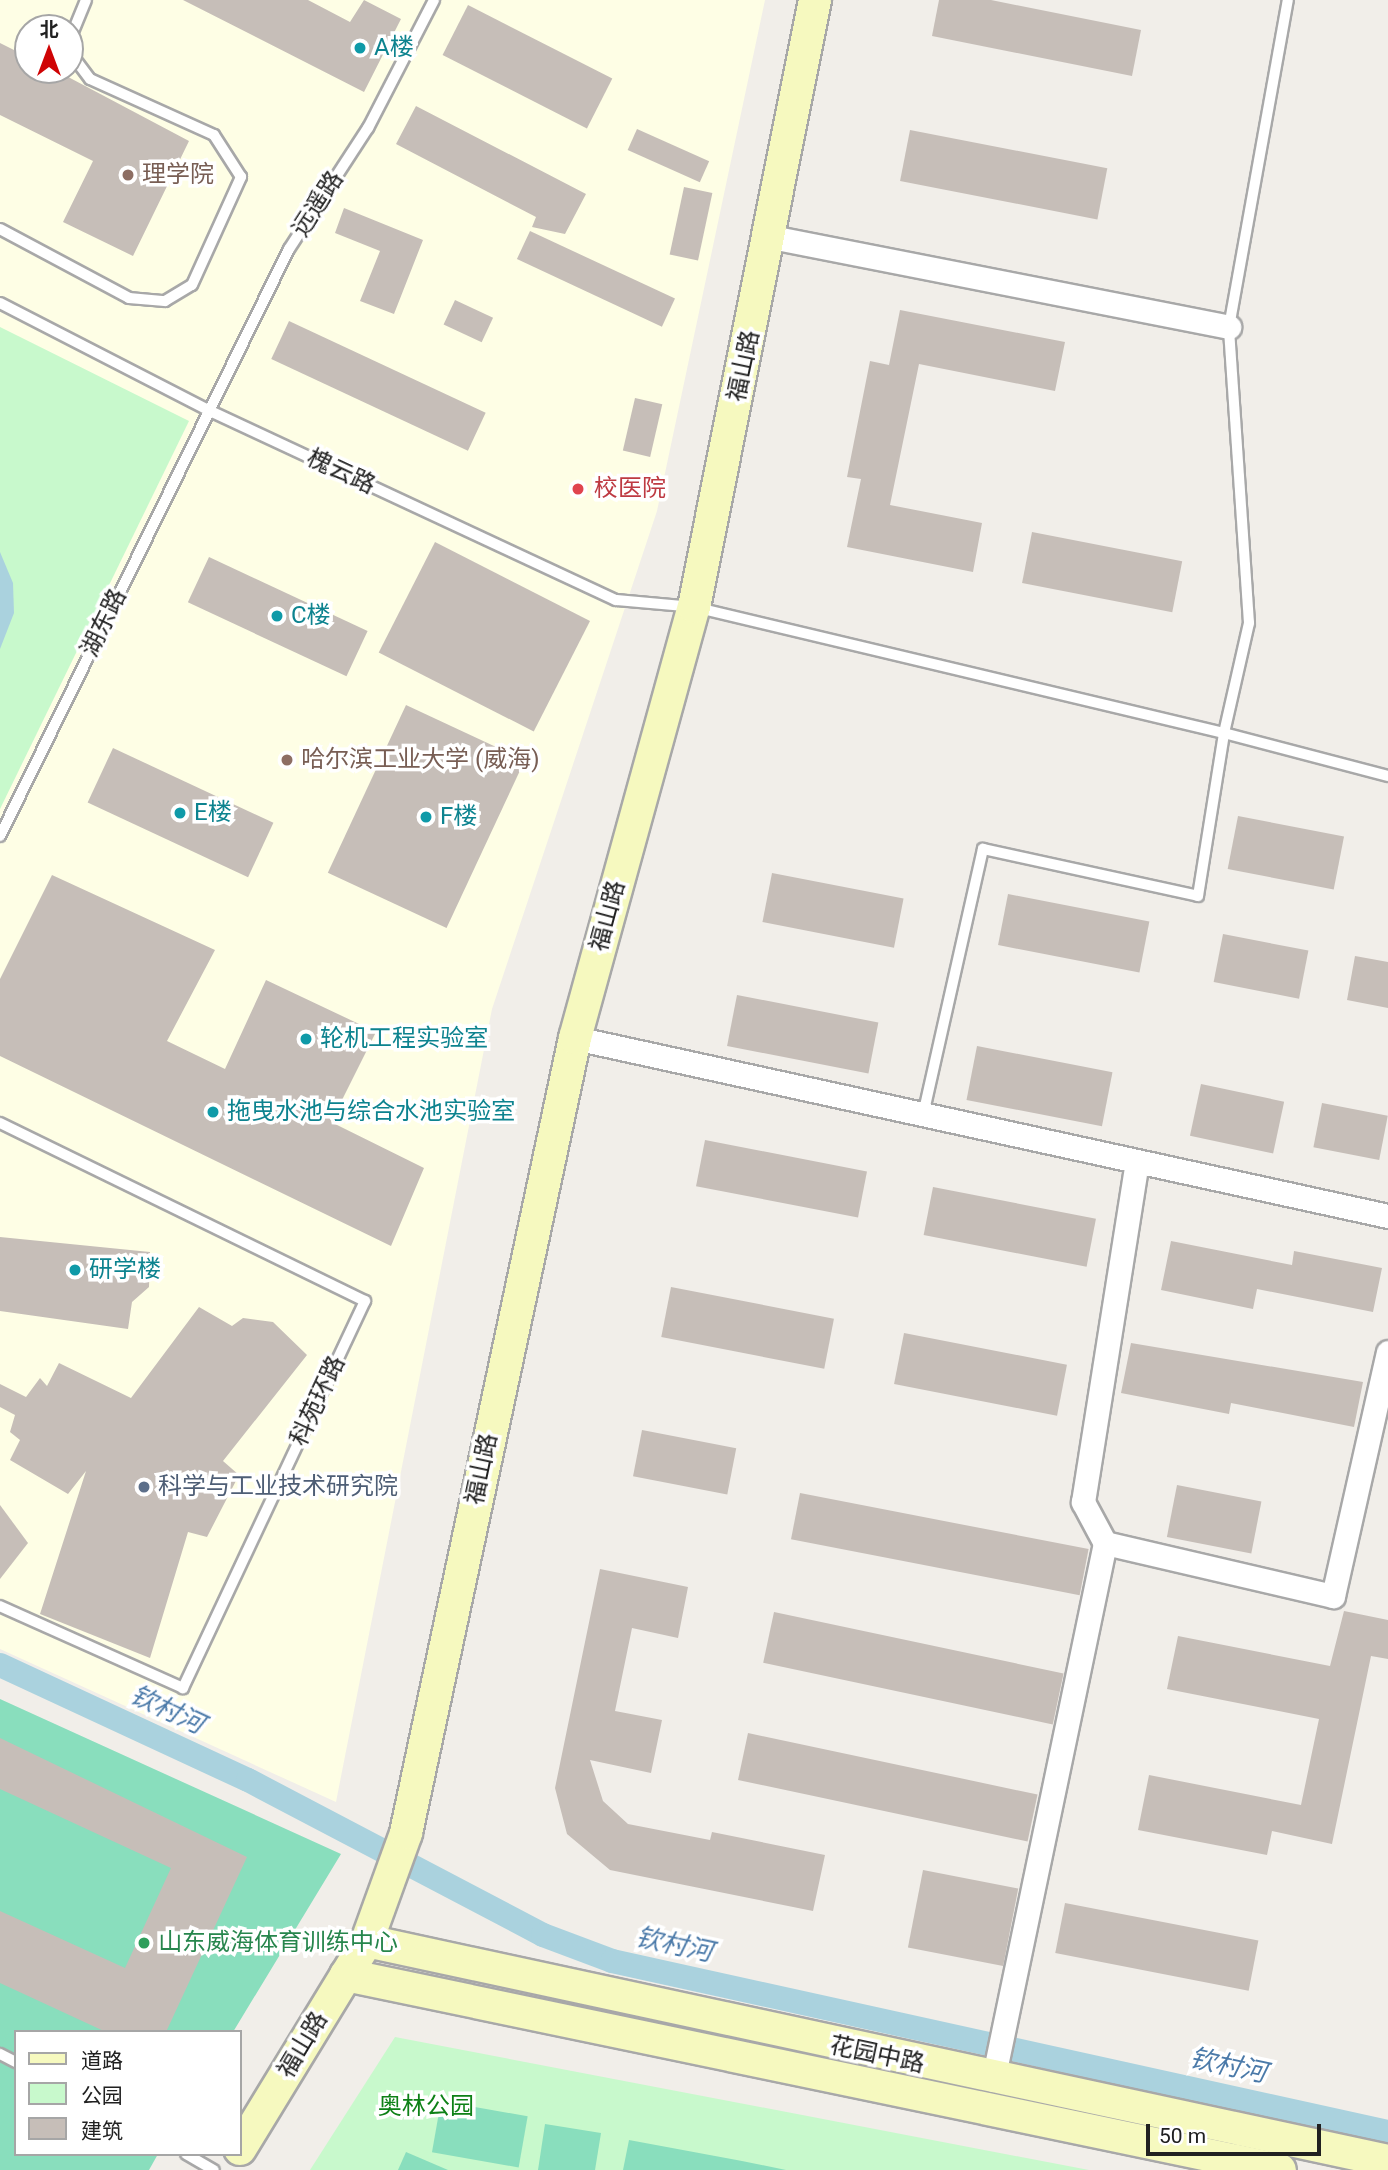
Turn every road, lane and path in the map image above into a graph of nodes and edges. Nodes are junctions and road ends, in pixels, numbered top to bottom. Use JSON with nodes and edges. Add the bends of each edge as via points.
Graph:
{"nodes":[{"id":1,"x":434,"y":0,"type":"edge"},
{"id":2,"x":815,"y":0,"type":"edge"},
{"id":3,"x":1288,"y":0,"type":"edge"},
{"id":4,"x":84,"y":71,"type":"edge"},
{"id":5,"x":0,"y":229,"type":"edge"},
{"id":6,"x":771,"y":237,"type":"junction"},
{"id":7,"x":0,"y":303,"type":"edge"},
{"id":8,"x":1230,"y":327,"type":"junction"},
{"id":9,"x":208,"y":410,"type":"junction"},
{"id":10,"x":694,"y":607,"type":"junction"},
{"id":11,"x":1224,"y":733,"type":"junction"},
{"id":12,"x":1388,"y":776,"type":"edge"},
{"id":13,"x":0,"y":836,"type":"edge"},
{"id":14,"x":575,"y":1038,"type":"junction"},
{"id":15,"x":923,"y":1115,"type":"junction"},
{"id":16,"x":0,"y":1123,"type":"edge"},
{"id":17,"x":1137,"y":1162,"type":"junction"},
{"id":18,"x":1388,"y":1216,"type":"edge"},
{"id":19,"x":1388,"y":1352,"type":"edge"},
{"id":20,"x":1105,"y":1543,"type":"junction"},
{"id":21,"x":0,"y":1606,"type":"edge"},
{"id":22,"x":367,"y":1941,"type":"junction"},
{"id":23,"x":346,"y":1975,"type":"junction"},
{"id":24,"x":994,"y":2070,"type":"junction"},
{"id":25,"x":242,"y":2146,"type":"edge"},
{"id":26,"x":190,"y":2156,"type":"edge"},
{"id":27,"x":1388,"y":2161,"type":"edge"},
{"id":28,"x":214,"y":2170,"type":"edge"},
{"id":29,"x":1280,"y":2170,"type":"edge"}],
"edges":[{"from":1,"to":9,"type":"lane","name":"远遥路","via":[[368,128],[289,249]]},
{"from":2,"to":6,"type":"main road","name":"福山路"},
{"from":3,"to":8,"type":"lane"},
{"from":4,"to":5,"type":"lane","via":[[90,79],[214,135],[241,177],[192,285],[165,301],[129,298]]},
{"from":6,"to":8,"type":"street"},
{"from":6,"to":10,"type":"main road","name":"福山路"},
{"from":7,"to":9,"type":"lane","name":"槐云路"},
{"from":8,"to":11,"type":"lane","via":[[1249,623]]},
{"from":9,"to":10,"type":"lane","name":"槐云路","via":[[616,600]]},
{"from":9,"to":13,"type":"lane","name":"湖东路"},
{"from":10,"to":11,"type":"lane","name":"槐云路"},
{"from":10,"to":14,"type":"main road","name":"福山路"},
{"from":11,"to":12,"type":"lane","name":"槐云路"},
{"from":11,"to":15,"type":"lane","via":[[1198,896],[983,849]]},
{"from":14,"to":15,"type":"street"},
{"from":14,"to":22,"type":"main road","name":"福山路","via":[[406,1833]]},
{"from":15,"to":17,"type":"street"},
{"from":16,"to":21,"type":"lane","name":"科苑环路","via":[[365,1301],[183,1688]]},
{"from":17,"to":18,"type":"street"},
{"from":17,"to":20,"type":"street","via":[[1083,1502]]},
{"from":19,"to":20,"type":"street","via":[[1333,1596]]},
{"from":20,"to":24,"type":"street"},
{"from":22,"to":23,"type":"main road","name":"福山路"},
{"from":22,"to":24,"type":"main road","name":"花园中路"},
{"from":23,"to":25,"type":"main road","name":"福山路"},
{"from":23,"to":29,"type":"main road"},
{"from":24,"to":27,"type":"main road","name":"花园中路"},
{"from":26,"to":28,"type":"lane"}]}
